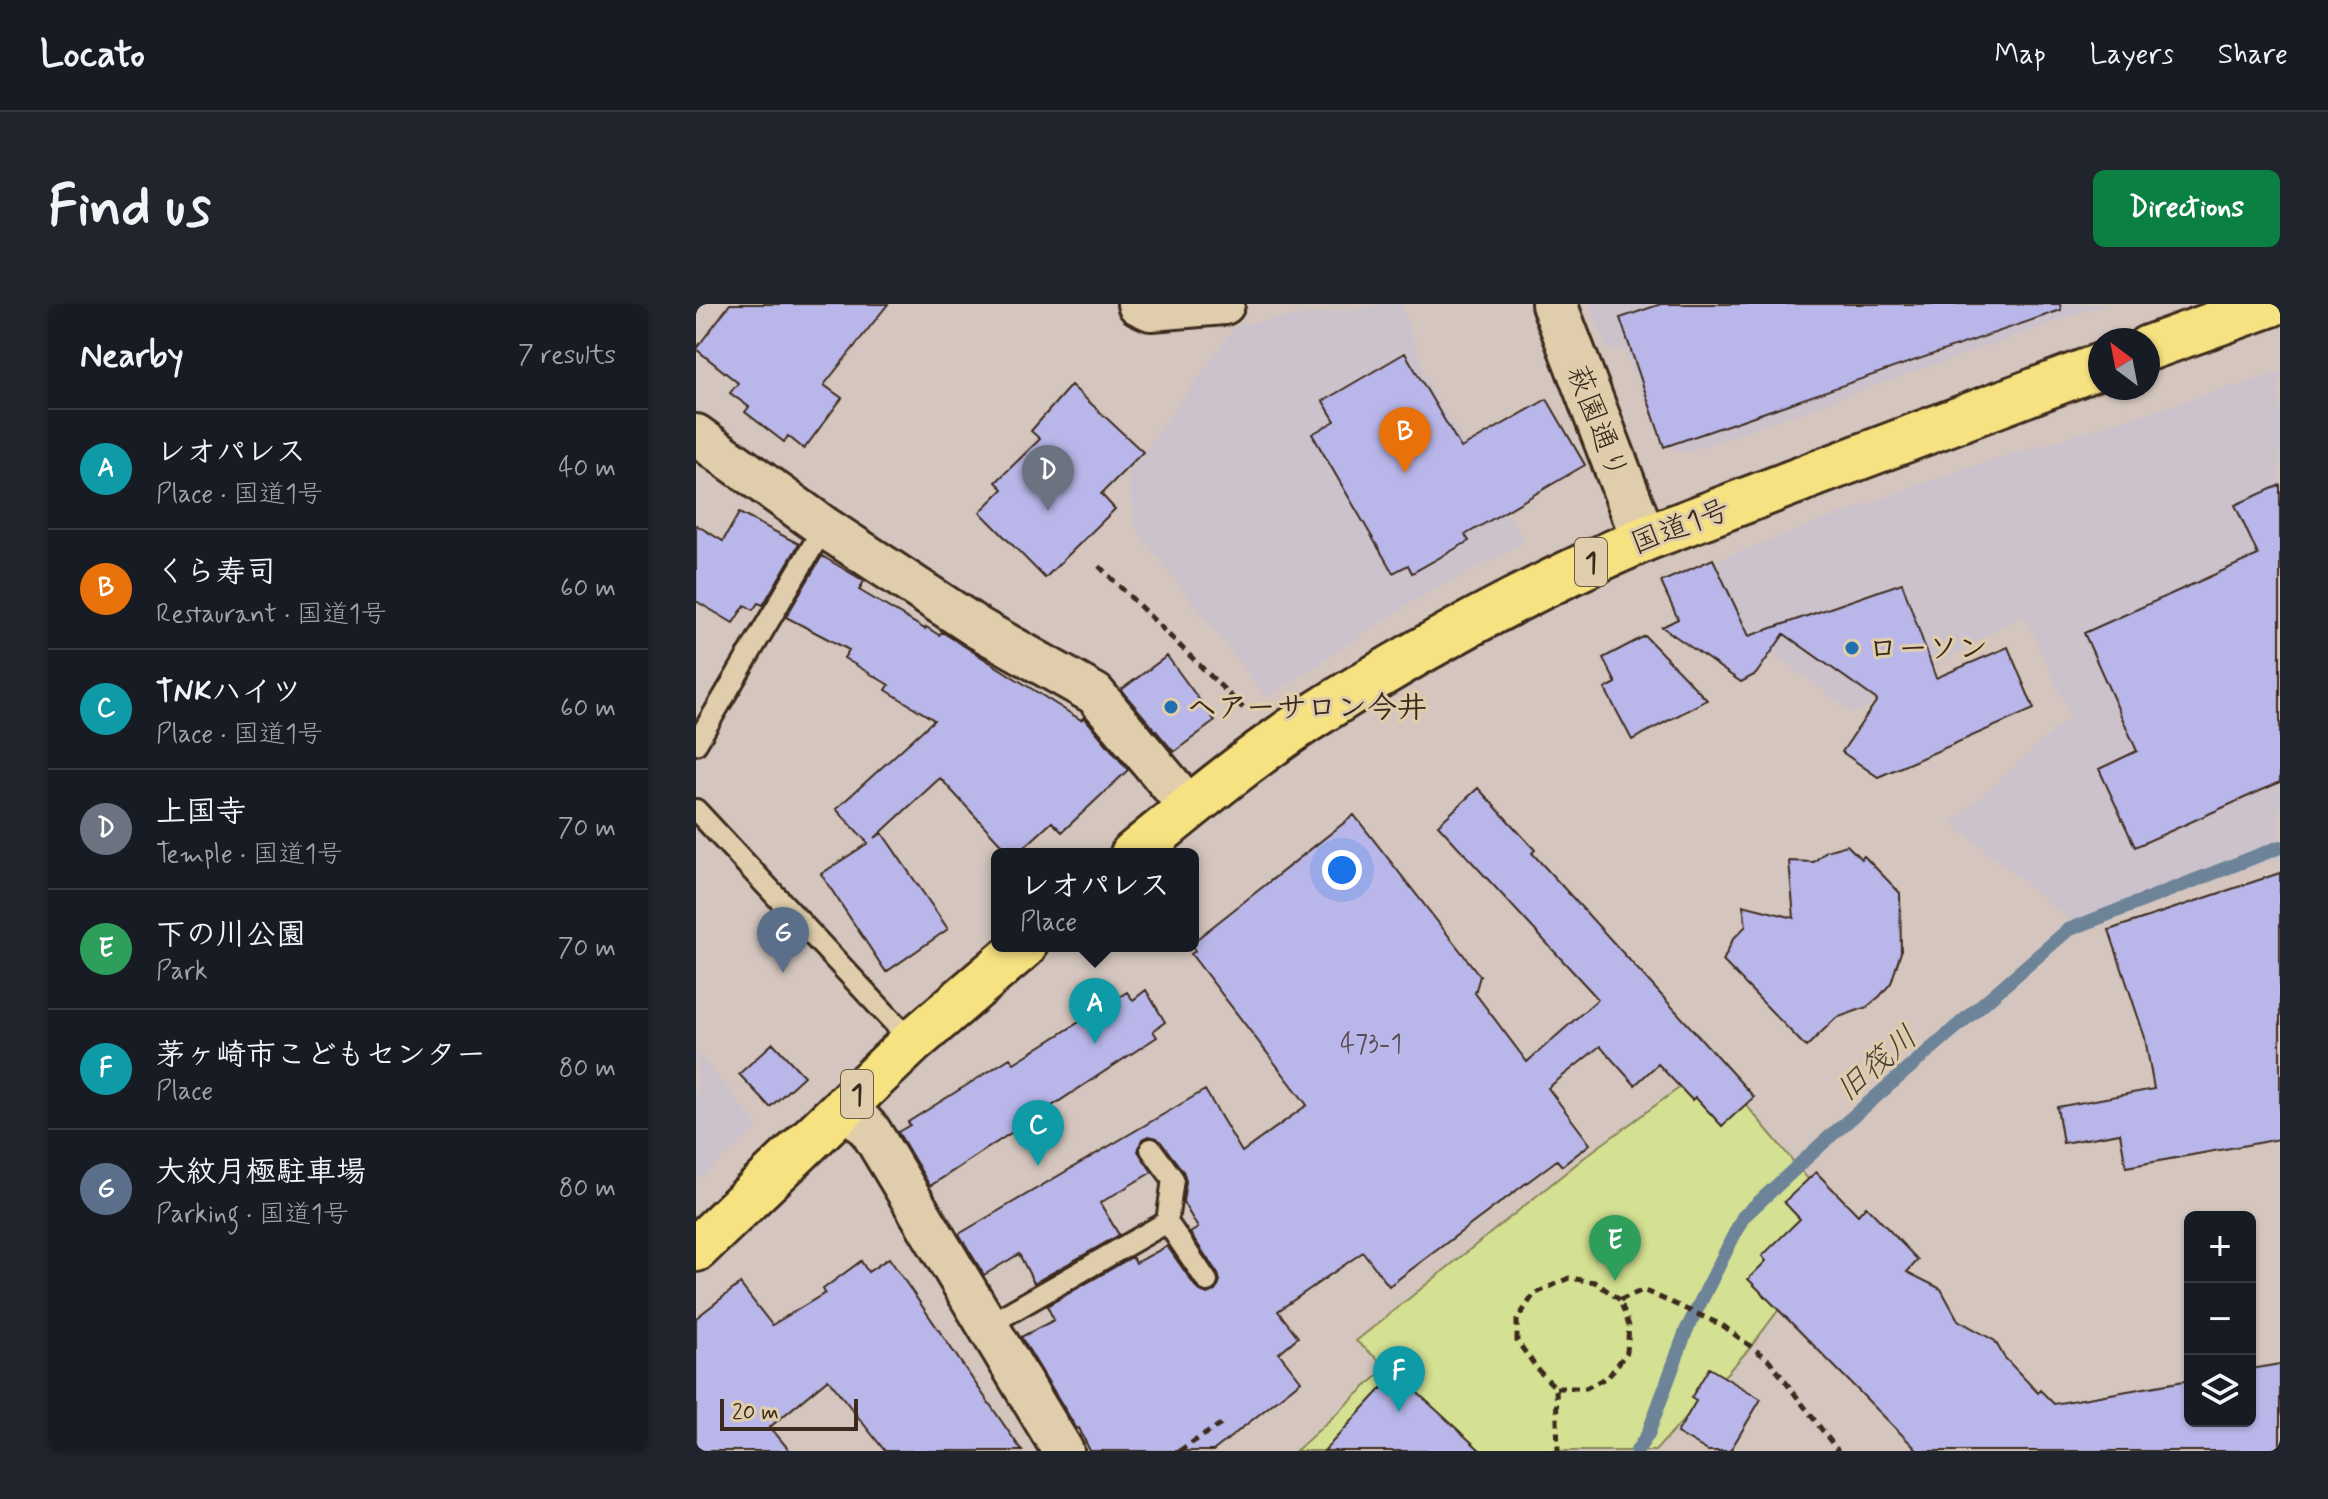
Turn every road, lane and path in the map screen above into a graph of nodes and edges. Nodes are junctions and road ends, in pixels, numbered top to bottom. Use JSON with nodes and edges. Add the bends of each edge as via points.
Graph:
{"nodes":[{"id":1,"x":1138,"y":304,"type":"edge"},
{"id":2,"x":1224,"y":304,"type":"edge"},
{"id":3,"x":1554,"y":304,"type":"edge"},
{"id":4,"x":2271,"y":304,"type":"edge"},
{"id":5,"x":2160,"y":344,"type":"edge"},
{"id":6,"x":2088,"y":371,"type":"edge"},
{"id":7,"x":696,"y":435,"type":"edge"},
{"id":8,"x":824,"y":527,"type":"junction"},
{"id":9,"x":1644,"y":539,"type":"junction"},
{"id":10,"x":1099,"y":566,"type":"dead end"},
{"id":11,"x":1253,"y":718,"type":"dead end"},
{"id":12,"x":696,"y":744,"type":"edge"},
{"id":13,"x":1189,"y":807,"type":"junction"},
{"id":14,"x":696,"y":810,"type":"edge"},
{"id":15,"x":1140,"y":848,"type":"edge"},
{"id":16,"x":1017,"y":952,"type":"edge"},
{"id":17,"x":912,"y":1042,"type":"junction"},
{"id":18,"x":846,"y":1105,"type":"junction"},
{"id":19,"x":1151,"y":1149,"type":"dead end"},
{"id":20,"x":1167,"y":1222,"type":"junction"},
{"id":21,"x":696,"y":1249,"type":"edge"},
{"id":22,"x":1207,"y":1281,"type":"dead end"},
{"id":23,"x":1620,"y":1300,"type":"junction"},
{"id":24,"x":988,"y":1325,"type":"junction"},
{"id":25,"x":1556,"y":1388,"type":"junction"},
{"id":26,"x":1226,"y":1421,"type":"dead end"},
{"id":27,"x":1063,"y":1451,"type":"edge"},
{"id":28,"x":1179,"y":1451,"type":"edge"},
{"id":29,"x":1558,"y":1451,"type":"edge"},
{"id":30,"x":1838,"y":1451,"type":"edge"}],
"edges":[{"from":1,"to":2,"type":"street","via":[[1151,310]]},
{"from":3,"to":9,"type":"street","name":"萩園通り"},
{"from":4,"to":5,"type":"highway"},
{"from":6,"to":9,"type":"highway","name":"国道1号","number":"1"},
{"from":7,"to":8,"type":"street"},
{"from":8,"to":12,"type":"lane"},
{"from":8,"to":13,"type":"street","via":[[978,628],[1095,694]]},
{"from":9,"to":13,"type":"highway","name":"国道1号","number":"1","via":[[1450,634],[1305,721]]},
{"from":10,"to":11,"type":"path"},
{"from":13,"to":15,"type":"highway","name":"国道1号","number":"1"},
{"from":14,"to":17,"type":"lane"},
{"from":16,"to":17,"type":"highway","number":"1"},
{"from":17,"to":18,"type":"highway","number":"1"},
{"from":18,"to":21,"type":"highway","number":"1"},
{"from":18,"to":24,"type":"street","via":[[871,1132]]},
{"from":19,"to":20,"type":"lane","via":[[1173,1179]]},
{"from":20,"to":22,"type":"lane"},
{"from":20,"to":24,"type":"lane"},
{"from":23,"to":25,"type":"path","via":[[1629,1326],[1627,1352],[1609,1376],[1586,1388]]},
{"from":23,"to":25,"type":"path","via":[[1595,1282],[1569,1278],[1534,1294],[1517,1320],[1517,1341]]},
{"from":23,"to":30,"type":"path","via":[[1643,1290],[1722,1325],[1769,1360]]},
{"from":24,"to":27,"type":"street"},
{"from":25,"to":29,"type":"path"},
{"from":26,"to":28,"type":"path"}]}
